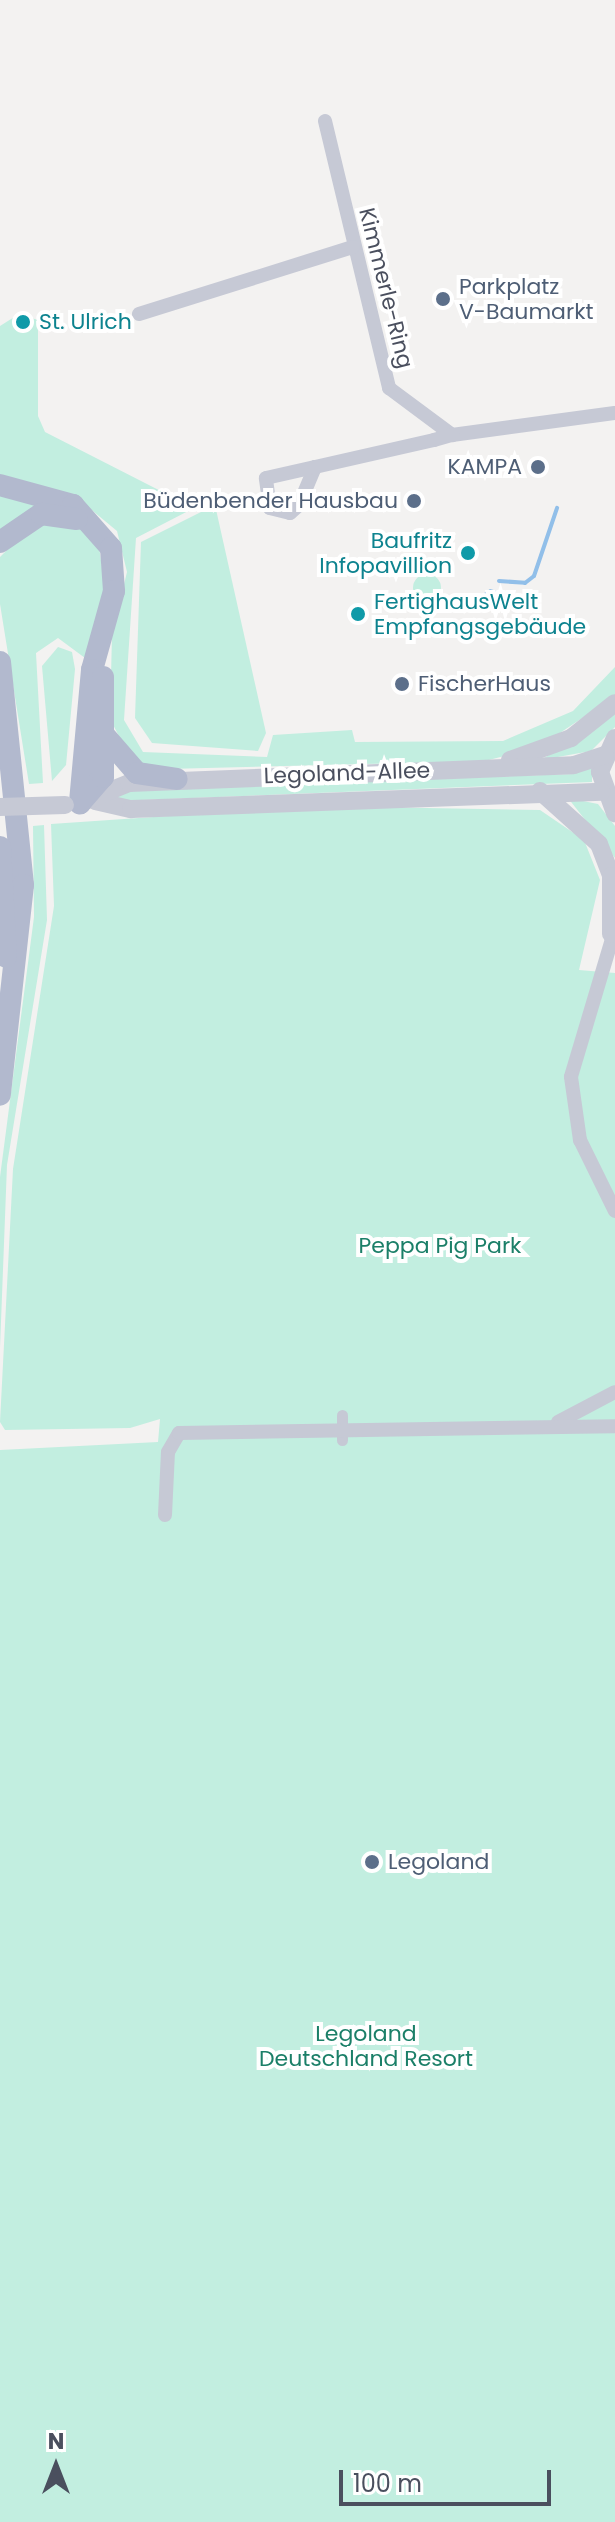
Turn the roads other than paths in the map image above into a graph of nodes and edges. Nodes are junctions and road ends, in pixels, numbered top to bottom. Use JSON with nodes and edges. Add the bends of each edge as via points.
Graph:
{"nodes":[{"id":1,"x":325,"y":121,"type":"dead end"},
{"id":2,"x":353,"y":247,"type":"junction"},
{"id":3,"x":139,"y":314,"type":"dead end"},
{"id":4,"x":615,"y":413,"type":"edge"},
{"id":5,"x":452,"y":435,"type":"junction"},
{"id":6,"x":315,"y":467,"type":"dead end"},
{"id":7,"x":0,"y":485,"type":"edge"},
{"id":8,"x":97,"y":526,"type":"junction"},
{"id":9,"x":0,"y":542,"type":"edge"},
{"id":10,"x":101,"y":649,"type":"junction"},
{"id":11,"x":0,"y":662,"type":"edge"},
{"id":12,"x":615,"y":703,"type":"edge"},
{"id":13,"x":104,"y":735,"type":"junction"},
{"id":14,"x":615,"y":738,"type":"edge"},
{"id":15,"x":604,"y":755,"type":"junction"},
{"id":16,"x":470,"y":770,"type":"junction"},
{"id":17,"x":177,"y":779,"type":"junction"},
{"id":18,"x":540,"y":791,"type":"junction"},
{"id":19,"x":602,"y":792,"type":"junction"},
{"id":20,"x":80,"y":803,"type":"junction"},
{"id":21,"x":0,"y":807,"type":"edge"},
{"id":22,"x":615,"y":813,"type":"edge"},
{"id":23,"x":0,"y":847,"type":"edge"},
{"id":24,"x":613,"y":931,"type":"edge"},
{"id":25,"x":615,"y":958,"type":"edge"},
{"id":26,"x":597,"y":976,"type":"junction"},
{"id":27,"x":0,"y":1033,"type":"edge"},
{"id":28,"x":0,"y":1042,"type":"edge"},
{"id":29,"x":1,"y":1082,"type":"edge"},
{"id":30,"x":615,"y":1211,"type":"edge"},
{"id":31,"x":615,"y":1392,"type":"edge"},
{"id":32,"x":342,"y":1415,"type":"dead end"},
{"id":33,"x":547,"y":1426,"type":"junction"},
{"id":34,"x":615,"y":1426,"type":"edge"},
{"id":35,"x":342,"y":1440,"type":"dead end"},
{"id":36,"x":165,"y":1515,"type":"dead end"}],
"edges":[{"from":1,"to":2,"type":"street","name":"Kimmerle-Ring"},
{"from":2,"to":3,"type":"street"},
{"from":2,"to":5,"type":"street","name":"Kimmerle-Ring","via":[[389,388]]},
{"from":4,"to":5,"type":"street"},
{"from":5,"to":6,"type":"street"},
{"from":7,"to":8,"type":"main road","via":[[73,505]]},
{"from":8,"to":9,"type":"main road","via":[[41,514]]},
{"from":8,"to":10,"type":"main road","via":[[116,569]]},
{"from":10,"to":13,"type":"main road"},
{"from":10,"to":20,"type":"main road","via":[[92,670]]},
{"from":11,"to":29,"type":"main road","via":[[23,885]]},
{"from":12,"to":16,"type":"street","via":[[547,749]]},
{"from":13,"to":17,"type":"main road","via":[[137,773]]},
{"from":13,"to":20,"type":"main road","via":[[103,777]]},
{"from":14,"to":15,"type":"street"},
{"from":15,"to":16,"type":"street","name":"Legoland-Allee","via":[[574,765]]},
{"from":15,"to":19,"type":"street"},
{"from":16,"to":17,"type":"street","name":"Legoland-Allee"},
{"from":17,"to":20,"type":"street","name":"Legoland-Allee","via":[[114,787]]},
{"from":18,"to":19,"type":"street","name":"Legoland-Allee"},
{"from":18,"to":20,"type":"street","name":"Legoland-Allee","via":[[131,809]]},
{"from":18,"to":24,"type":"street","via":[[599,844],[611,876]]},
{"from":19,"to":22,"type":"street"},
{"from":20,"to":21,"type":"street","bridge":true},
{"from":23,"to":27,"type":"main road","via":[[7,946]]},
{"from":24,"to":26,"type":"street"},
{"from":25,"to":26,"type":"street"},
{"from":26,"to":30,"type":"street","via":[[576,1048],[572,1112],[591,1171]]},
{"from":28,"to":29,"type":"main road"},
{"from":31,"to":33,"type":"street"},
{"from":32,"to":35,"type":"street"},
{"from":33,"to":34,"type":"street"},
{"from":33,"to":36,"type":"street","via":[[179,1433],[168,1452]]}]}
